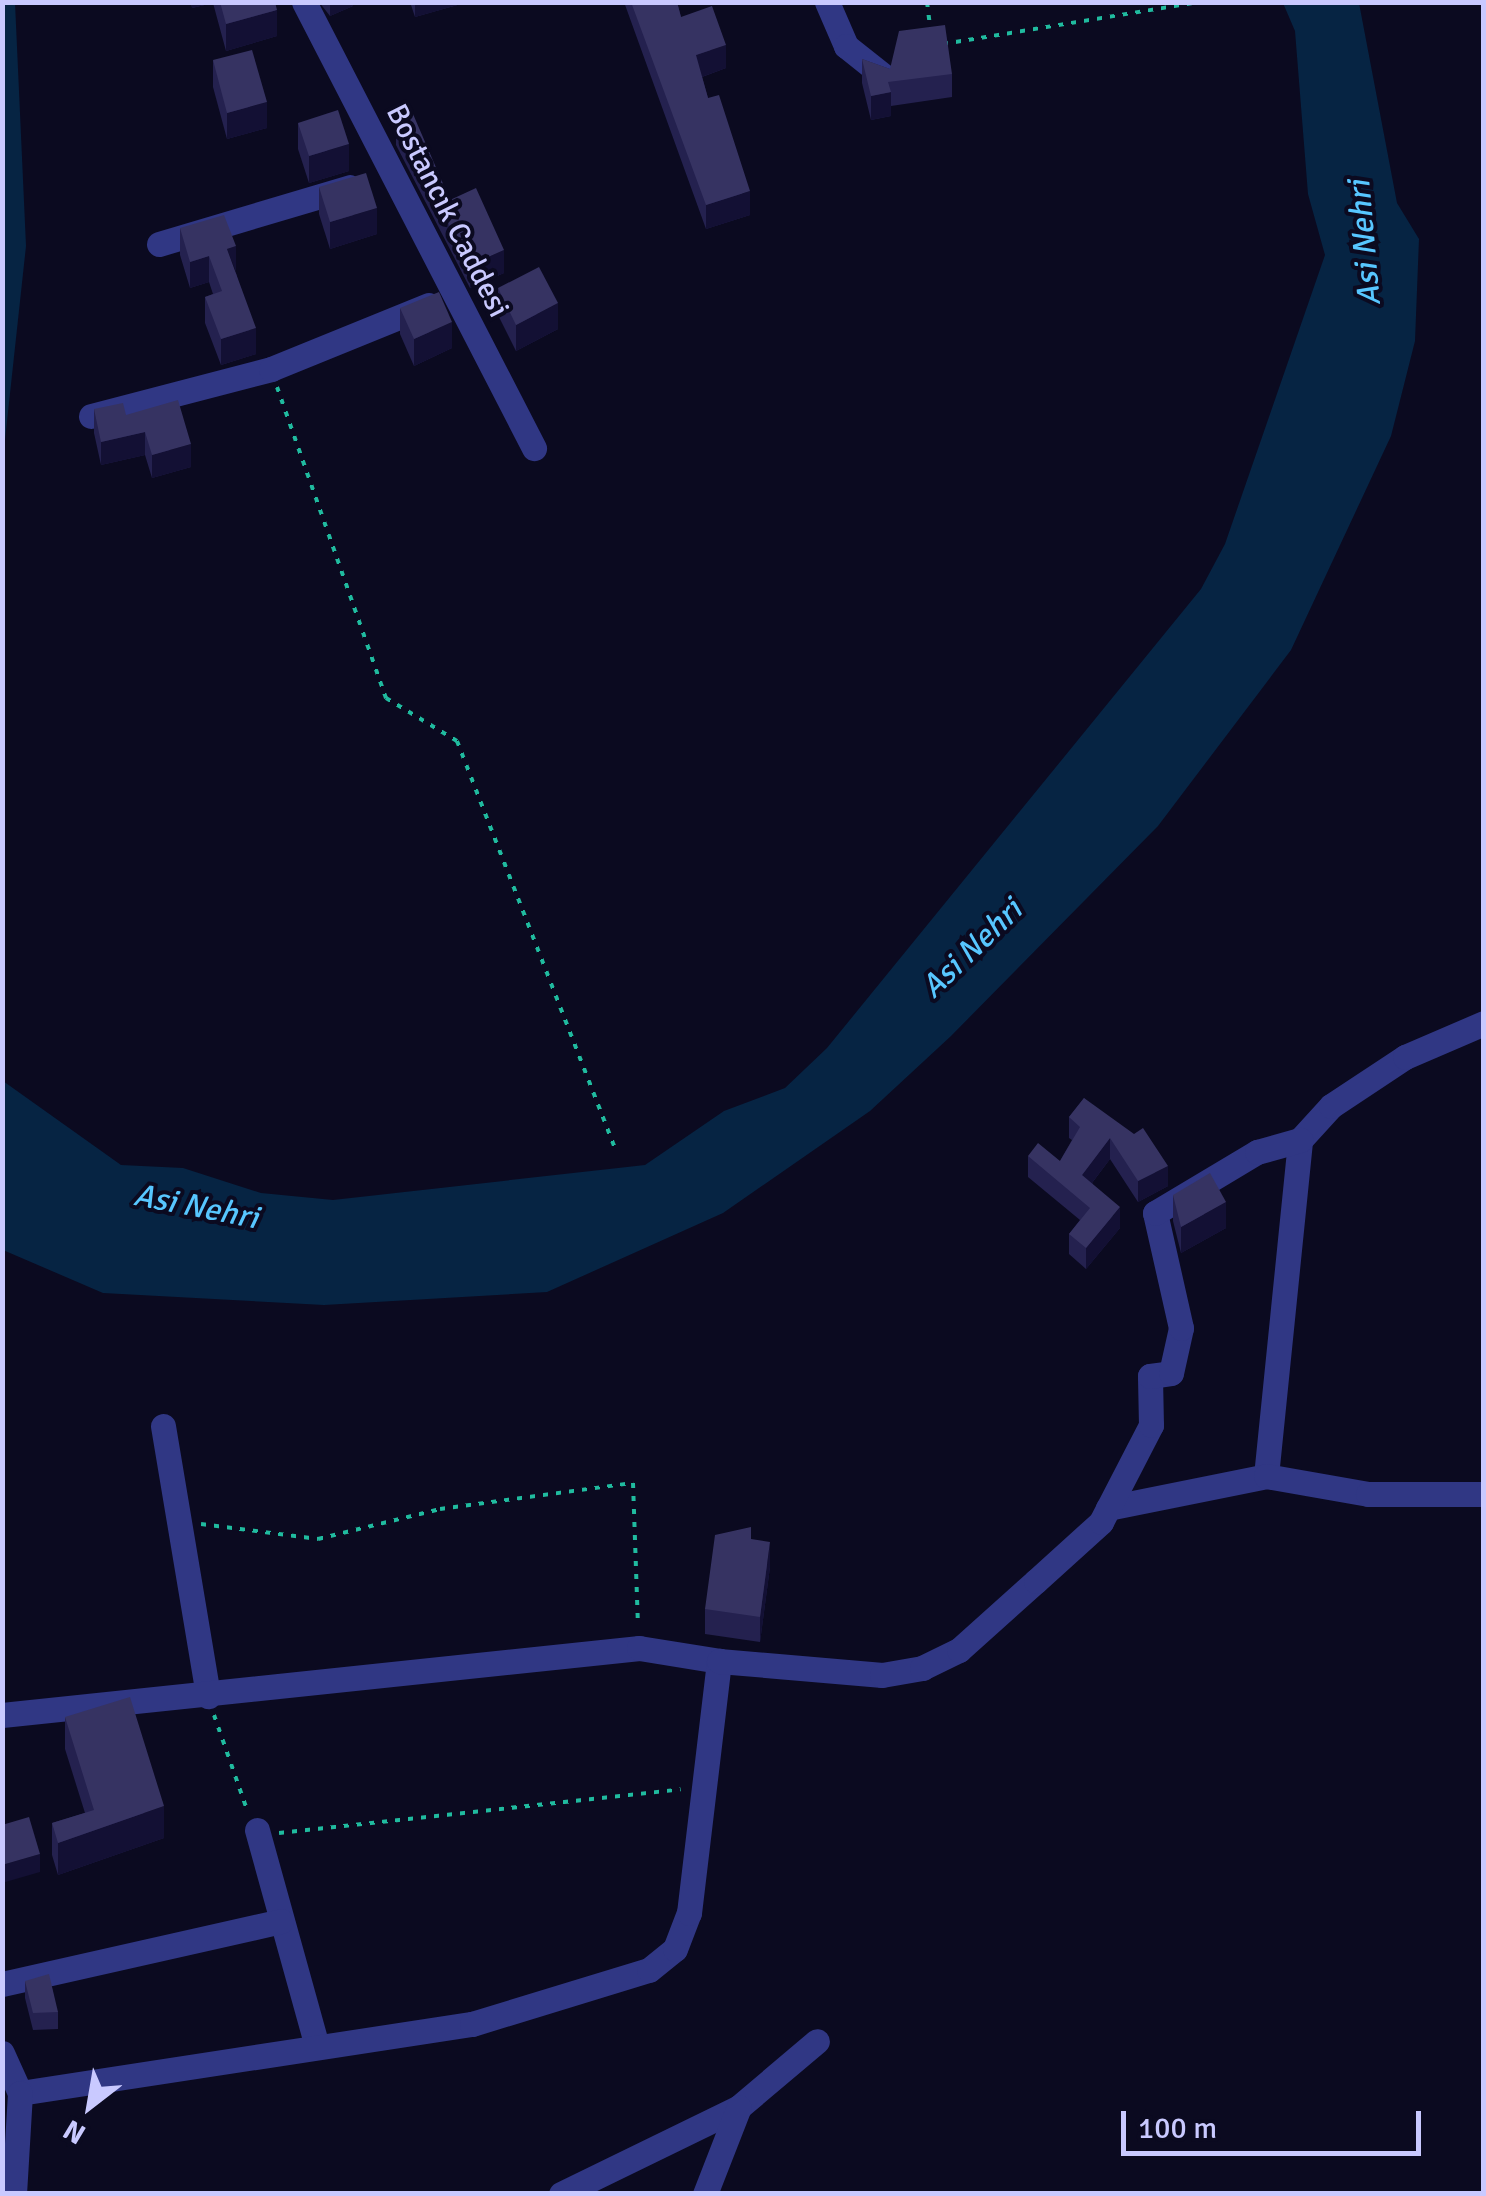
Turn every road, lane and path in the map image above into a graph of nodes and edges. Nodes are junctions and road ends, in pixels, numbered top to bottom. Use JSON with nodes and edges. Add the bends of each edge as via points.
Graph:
{"nodes":[{"id":1,"x":304,"y":2,"type":"edge"},
{"id":2,"x":827,"y":2,"type":"edge"},
{"id":3,"x":927,"y":2,"type":"edge"},
{"id":4,"x":1200,"y":2,"type":"edge"},
{"id":5,"x":885,"y":76,"type":"edge"},
{"id":6,"x":388,"y":176,"type":"junction"},
{"id":7,"x":159,"y":244,"type":"dead end"},
{"id":8,"x":452,"y":295,"type":"junction"},
{"id":9,"x":270,"y":368,"type":"junction"},
{"id":10,"x":91,"y":416,"type":"edge"},
{"id":11,"x":534,"y":448,"type":"dead end"},
{"id":12,"x":1484,"y":1023,"type":"edge"},
{"id":13,"x":1300,"y":1140,"type":"junction"},
{"id":14,"x":616,"y":1150,"type":"dead end"},
{"id":15,"x":163,"y":1426,"type":"dead end"},
{"id":16,"x":1266,"y":1476,"type":"junction"},
{"id":17,"x":1484,"y":1494,"type":"edge"},
{"id":18,"x":1108,"y":1508,"type":"junction"},
{"id":19,"x":181,"y":1520,"type":"junction"},
{"id":20,"x":639,"y":1648,"type":"junction"},
{"id":21,"x":719,"y":1661,"type":"junction"},
{"id":22,"x":208,"y":1696,"type":"junction"},
{"id":23,"x":2,"y":1715,"type":"edge"},
{"id":24,"x":705,"y":1786,"type":"junction"},
{"id":25,"x":257,"y":1830,"type":"junction"},
{"id":26,"x":281,"y":1921,"type":"junction"},
{"id":27,"x":2,"y":1984,"type":"edge"},
{"id":28,"x":817,"y":2040,"type":"dead end"},
{"id":29,"x":317,"y":2047,"type":"junction"},
{"id":30,"x":2,"y":2053,"type":"edge"},
{"id":31,"x":20,"y":2093,"type":"junction"},
{"id":32,"x":739,"y":2106,"type":"junction"},
{"id":33,"x":14,"y":2194,"type":"edge"},
{"id":34,"x":561,"y":2194,"type":"edge"},
{"id":35,"x":705,"y":2194,"type":"edge"}],
"edges":[{"from":1,"to":6,"type":"street","name":"Bostancık Caddesi"},
{"from":2,"to":5,"type":"street","via":[[846,46]]},
{"from":3,"to":4,"type":"path","via":[[932,46]]},
{"from":6,"to":7,"type":"street"},
{"from":6,"to":8,"type":"street","name":"Bostancık Caddesi"},
{"from":8,"to":9,"type":"street"},
{"from":8,"to":11,"type":"street","name":"Bostancık Caddesi"},
{"from":9,"to":10,"type":"street"},
{"from":9,"to":14,"type":"path","via":[[386,698],[457,741]]},
{"from":12,"to":13,"type":"street","via":[[1405,1057],[1330,1106]]},
{"from":13,"to":16,"type":"street"},
{"from":13,"to":18,"type":"street","via":[[1257,1152],[1155,1213],[1181,1328],[1171,1373],[1150,1376],[1152,1425]]},
{"from":15,"to":19,"type":"street"},
{"from":16,"to":17,"type":"street","via":[[1368,1494]]},
{"from":16,"to":18,"type":"street"},
{"from":18,"to":21,"type":"street","via":[[959,1650],[922,1668],[882,1675]]},
{"from":19,"to":20,"type":"path","via":[[318,1538],[440,1509],[633,1483]]},
{"from":19,"to":22,"type":"street"},
{"from":20,"to":21,"type":"street"},
{"from":20,"to":22,"type":"street","via":[[388,1668]]},
{"from":21,"to":24,"type":"street"},
{"from":22,"to":23,"type":"street"},
{"from":22,"to":25,"type":"path"},
{"from":24,"to":25,"type":"path","via":[[462,1818]]},
{"from":24,"to":29,"type":"street","via":[[690,1913],[675,1949],[650,1970],[472,2024]]},
{"from":25,"to":26,"type":"street"},
{"from":26,"to":27,"type":"street"},
{"from":26,"to":29,"type":"street"},
{"from":28,"to":32,"type":"street"},
{"from":29,"to":31,"type":"street"},
{"from":30,"to":31,"type":"street"},
{"from":31,"to":33,"type":"street"},
{"from":32,"to":34,"type":"street"},
{"from":32,"to":35,"type":"street"}]}
